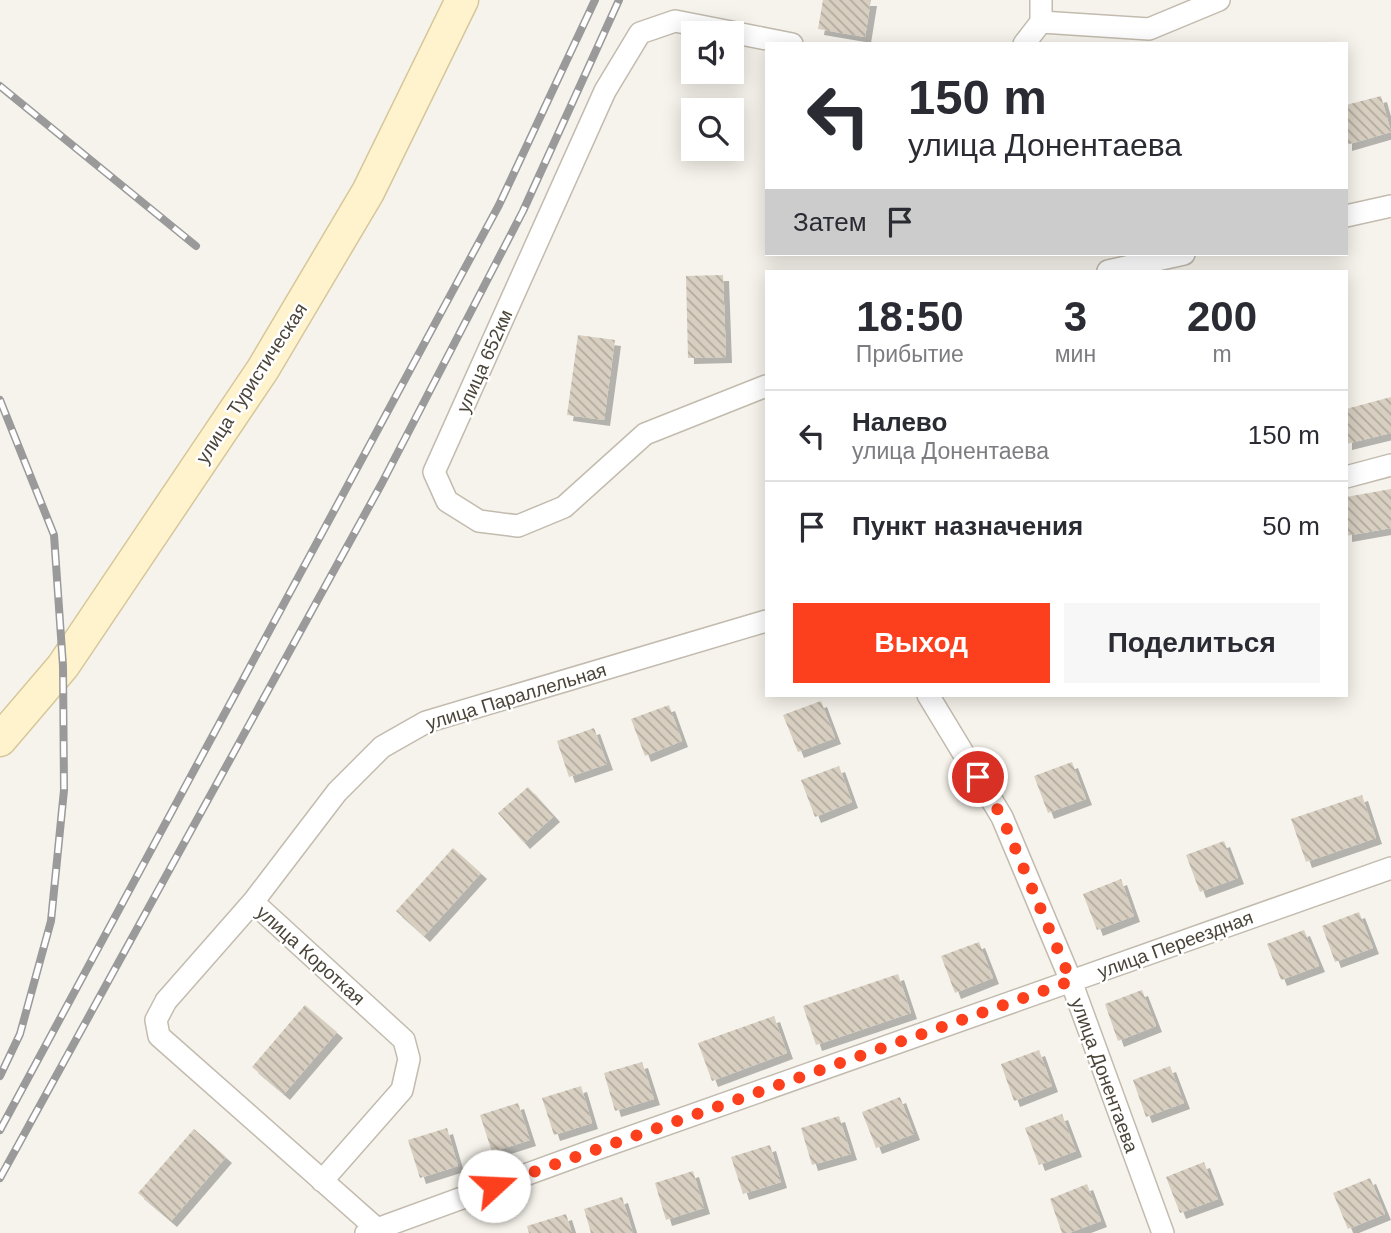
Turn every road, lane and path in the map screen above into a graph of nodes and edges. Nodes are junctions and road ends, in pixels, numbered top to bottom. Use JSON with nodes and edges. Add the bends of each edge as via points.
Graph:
{"nodes":[{"id":1,"x":462,"y":0,"type":"edge"},
{"id":2,"x":1041,"y":0,"type":"edge"},
{"id":3,"x":1219,"y":0,"type":"edge"},
{"id":4,"x":1041,"y":22,"type":"junction"},
{"id":5,"x":782,"y":42,"type":"edge"},
{"id":6,"x":1026,"y":42,"type":"edge"},
{"id":7,"x":1391,"y":206,"type":"edge"},
{"id":8,"x":1348,"y":216,"type":"edge"},
{"id":9,"x":1175,"y":256,"type":"edge"},
{"id":10,"x":1112,"y":270,"type":"edge"},
{"id":11,"x":765,"y":386,"type":"edge"},
{"id":12,"x":1391,"y":465,"type":"edge"},
{"id":13,"x":1348,"y":476,"type":"edge"},
{"id":14,"x":765,"y":621,"type":"edge"},
{"id":15,"x":929,"y":697,"type":"edge"},
{"id":16,"x":0,"y":740,"type":"edge"},
{"id":17,"x":1391,"y":868,"type":"edge"},
{"id":18,"x":253,"y":902,"type":"junction"},
{"id":19,"x":1071,"y":981,"type":"junction"},
{"id":20,"x":322,"y":1181,"type":"junction"},
{"id":21,"x":371,"y":1231,"type":"edge"},
{"id":22,"x":1163,"y":1233,"type":"edge"}],
"edges":[{"from":1,"to":16,"type":"street","name":"улица Туристическая","via":[[368,192],[263,369],[63,666]]},
{"from":2,"to":4,"type":"street"},
{"from":3,"to":4,"type":"street","via":[[1149,29]]},
{"from":4,"to":6,"type":"street"},
{"from":5,"to":11,"type":"street","name":"улица 652км","via":[[675,20],[640,33],[605,91],[434,472],[447,501],[480,521],[518,526],[564,507],[645,434]]},
{"from":7,"to":8,"type":"street"},
{"from":9,"to":10,"type":"street"},
{"from":12,"to":13,"type":"street"},
{"from":14,"to":18,"type":"street","name":"улица Параллельная","via":[[426,722],[382,747],[337,792]]},
{"from":15,"to":19,"type":"street","name":"улица Донентаева","via":[[1002,817]]},
{"from":17,"to":19,"type":"street","name":"улица Переездная"},
{"from":18,"to":20,"type":"street","name":"улица Короткая","via":[[404,1040],[410,1059],[402,1090]]},
{"from":18,"to":20,"type":"street","name":"улица Короткая","via":[[166,1001],[156,1020],[159,1036]]},
{"from":19,"to":21,"type":"street","name":"улица Переездная"},
{"from":19,"to":22,"type":"street","name":"улица Донентаева"},
{"from":20,"to":21,"type":"street","name":"улица Короткая"}]}
